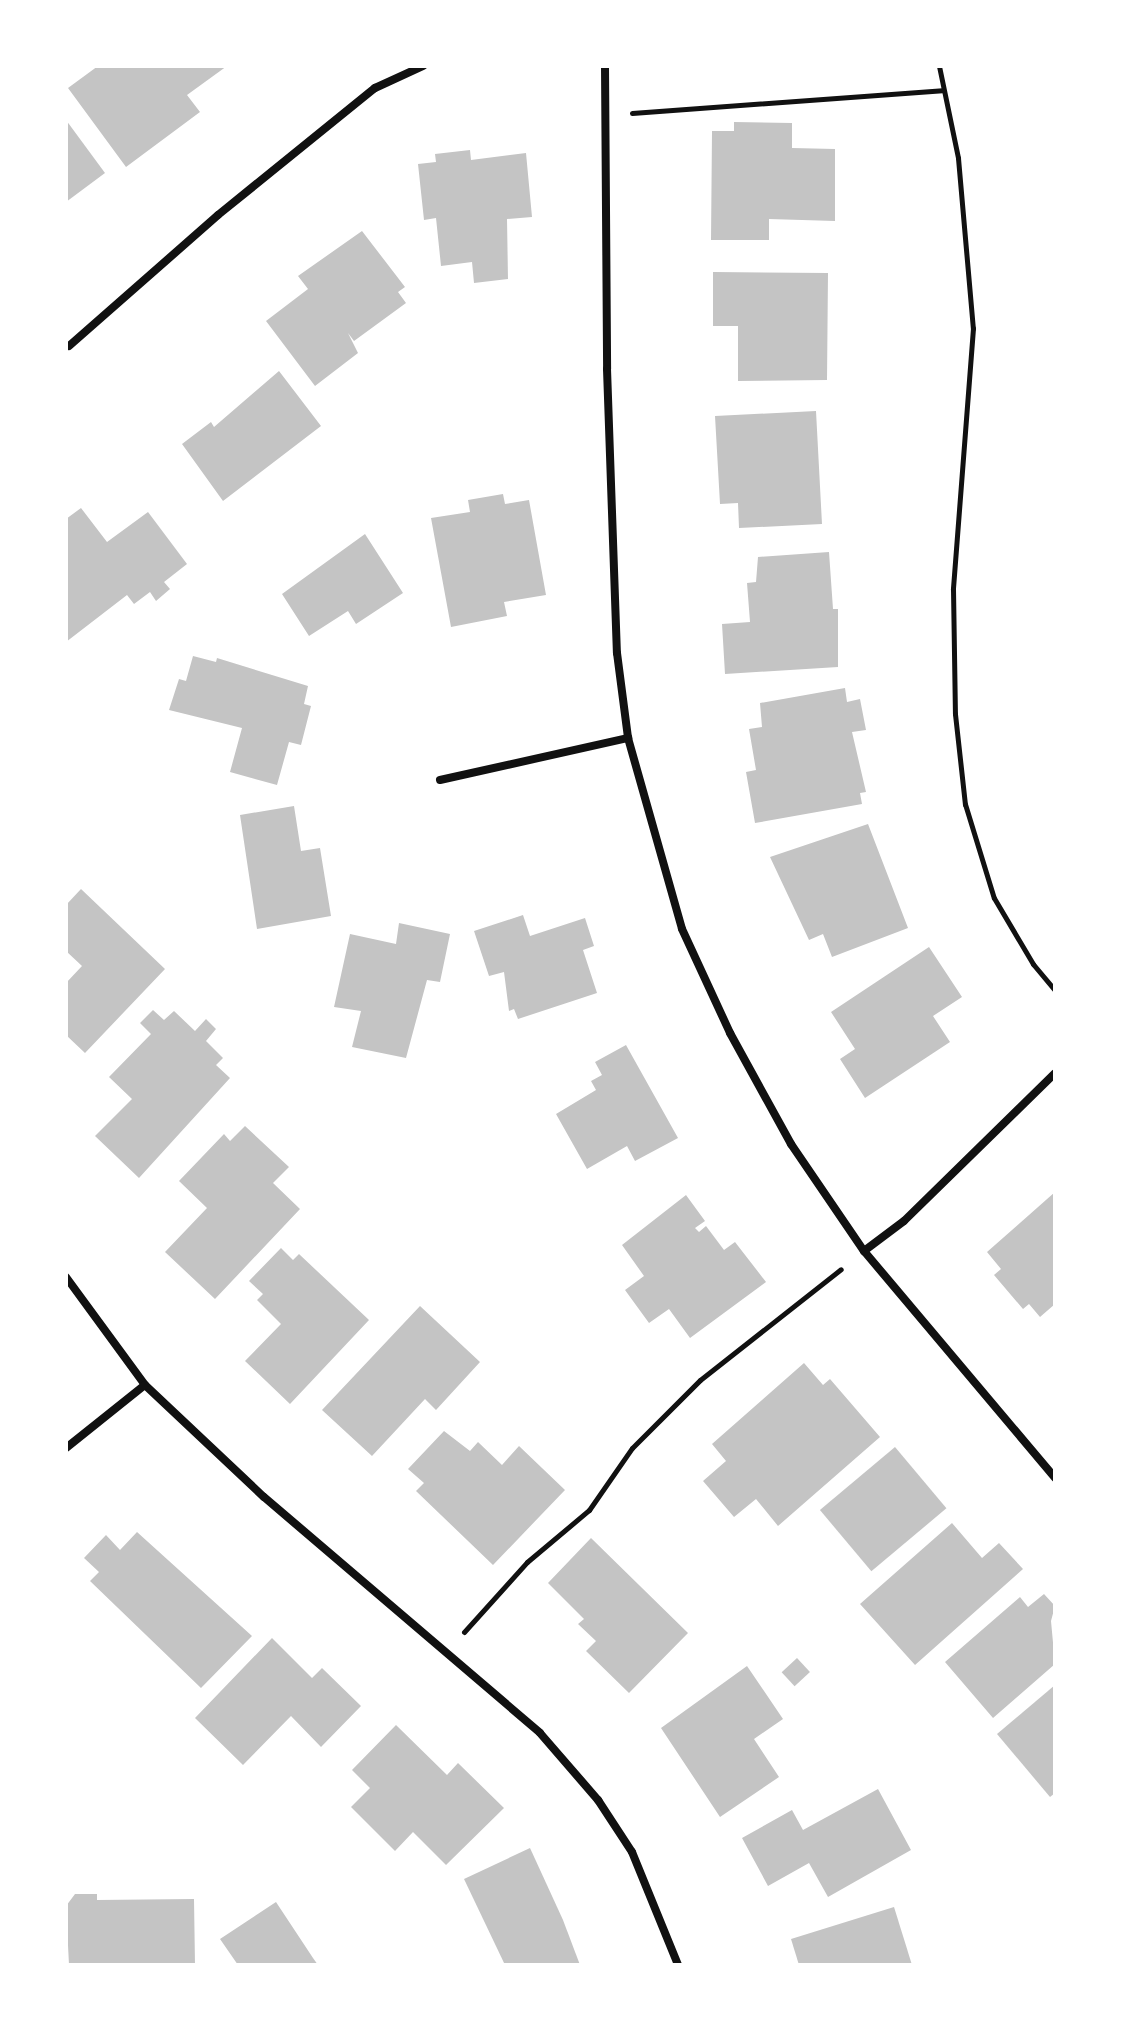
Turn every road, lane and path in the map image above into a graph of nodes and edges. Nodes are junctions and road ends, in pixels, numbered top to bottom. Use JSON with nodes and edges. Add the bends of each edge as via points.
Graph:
{"nodes":[{"id":1,"x":423,"y":66,"type":"edge"},
{"id":2,"x":605,"y":66,"type":"edge"},
{"id":3,"x":939,"y":66,"type":"edge"},
{"id":4,"x":942,"y":90,"type":"junction"},
{"id":5,"x":608,"y":115,"type":"junction"},
{"id":6,"x":69,"y":346,"type":"dead end"},
{"id":7,"x":628,"y":738,"type":"junction"},
{"id":8,"x":440,"y":780,"type":"dead end"},
{"id":9,"x":1055,"y":990,"type":"edge"},
{"id":10,"x":1055,"y":1073,"type":"edge"},
{"id":11,"x":864,"y":1251,"type":"junction"},
{"id":12,"x":66,"y":1277,"type":"edge"},
{"id":13,"x":145,"y":1385,"type":"junction"},
{"id":14,"x":66,"y":1448,"type":"edge"},
{"id":15,"x":1055,"y":1478,"type":"edge"},
{"id":16,"x":448,"y":1651,"type":"junction"},
{"id":17,"x":678,"y":1965,"type":"edge"}],
"edges":[{"from":1,"to":6,"type":"street","via":[[363,98],[206,225]]},
{"from":2,"to":5,"type":"street"},
{"from":3,"to":4,"type":"path"},
{"from":4,"to":5,"type":"path"},
{"from":4,"to":9,"type":"path","via":[[958,158],[973,328],[953,589],[955,714],[965,804],[994,898]]},
{"from":5,"to":7,"type":"street","via":[[608,400],[617,653]]},
{"from":7,"to":8,"type":"street"},
{"from":7,"to":11,"type":"street","via":[[682,929],[730,1033],[791,1144]]},
{"from":10,"to":11,"type":"street","via":[[904,1221]]},
{"from":11,"to":15,"type":"street"},
{"from":11,"to":16,"type":"path","via":[[700,1380],[632,1448],[589,1510],[527,1562]]},
{"from":12,"to":13,"type":"street"},
{"from":13,"to":14,"type":"street"},
{"from":13,"to":16,"type":"street","via":[[264,1497]]},
{"from":16,"to":17,"type":"street","via":[[540,1733],[598,1800],[632,1852]]}]}
